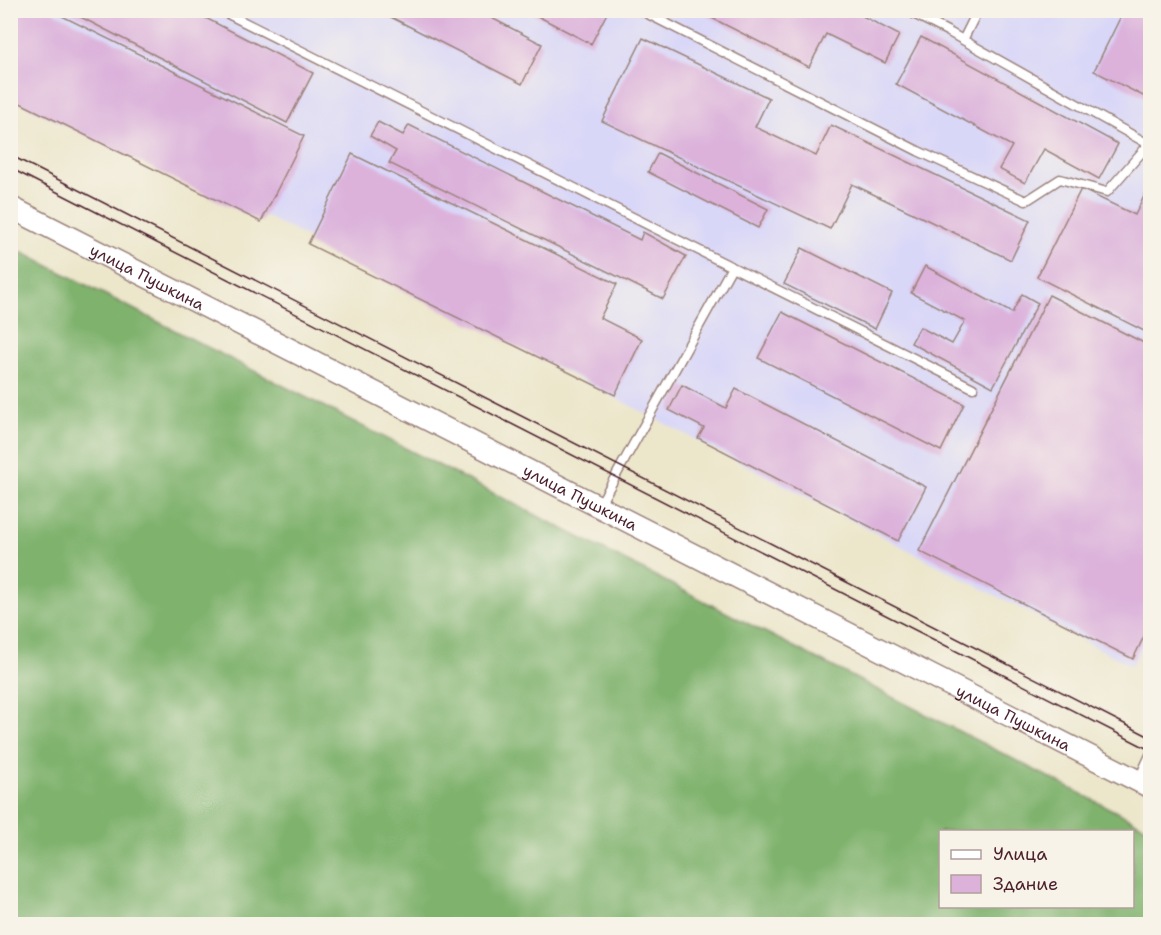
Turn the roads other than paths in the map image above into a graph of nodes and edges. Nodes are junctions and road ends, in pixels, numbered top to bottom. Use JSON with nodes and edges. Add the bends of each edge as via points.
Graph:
{"nodes":[{"id":1,"x":220,"y":10,"type":"edge"},
{"id":2,"x":640,"y":10,"type":"edge"},
{"id":3,"x":906,"y":10,"type":"edge"},
{"id":4,"x":978,"y":10,"type":"edge"},
{"id":5,"x":963,"y":40,"type":"junction"},
{"id":6,"x":1150,"y":145,"type":"edge"},
{"id":7,"x":10,"y":207,"type":"edge"},
{"id":8,"x":732,"y":267,"type":"junction"},
{"id":9,"x":973,"y":388,"type":"dead end"},
{"id":10,"x":598,"y":506,"type":"junction"},
{"id":11,"x":1150,"y":755,"type":"edge"},
{"id":12,"x":1144,"y":784,"type":"edge"}],
"edges":[{"from":1,"to":8,"type":"lane"},
{"from":2,"to":6,"type":"lane","via":[[918,151],[1026,201],[1060,179],[1107,192]]},
{"from":3,"to":5,"type":"lane"},
{"from":4,"to":5,"type":"lane"},
{"from":5,"to":6,"type":"lane"},
{"from":7,"to":10,"type":"street","name":"улица Пушкина"},
{"from":8,"to":9,"type":"lane"},
{"from":8,"to":10,"type":"lane"},
{"from":10,"to":12,"type":"street","name":"улица Пушкина"},
{"from":11,"to":12,"type":"lane"}]}
